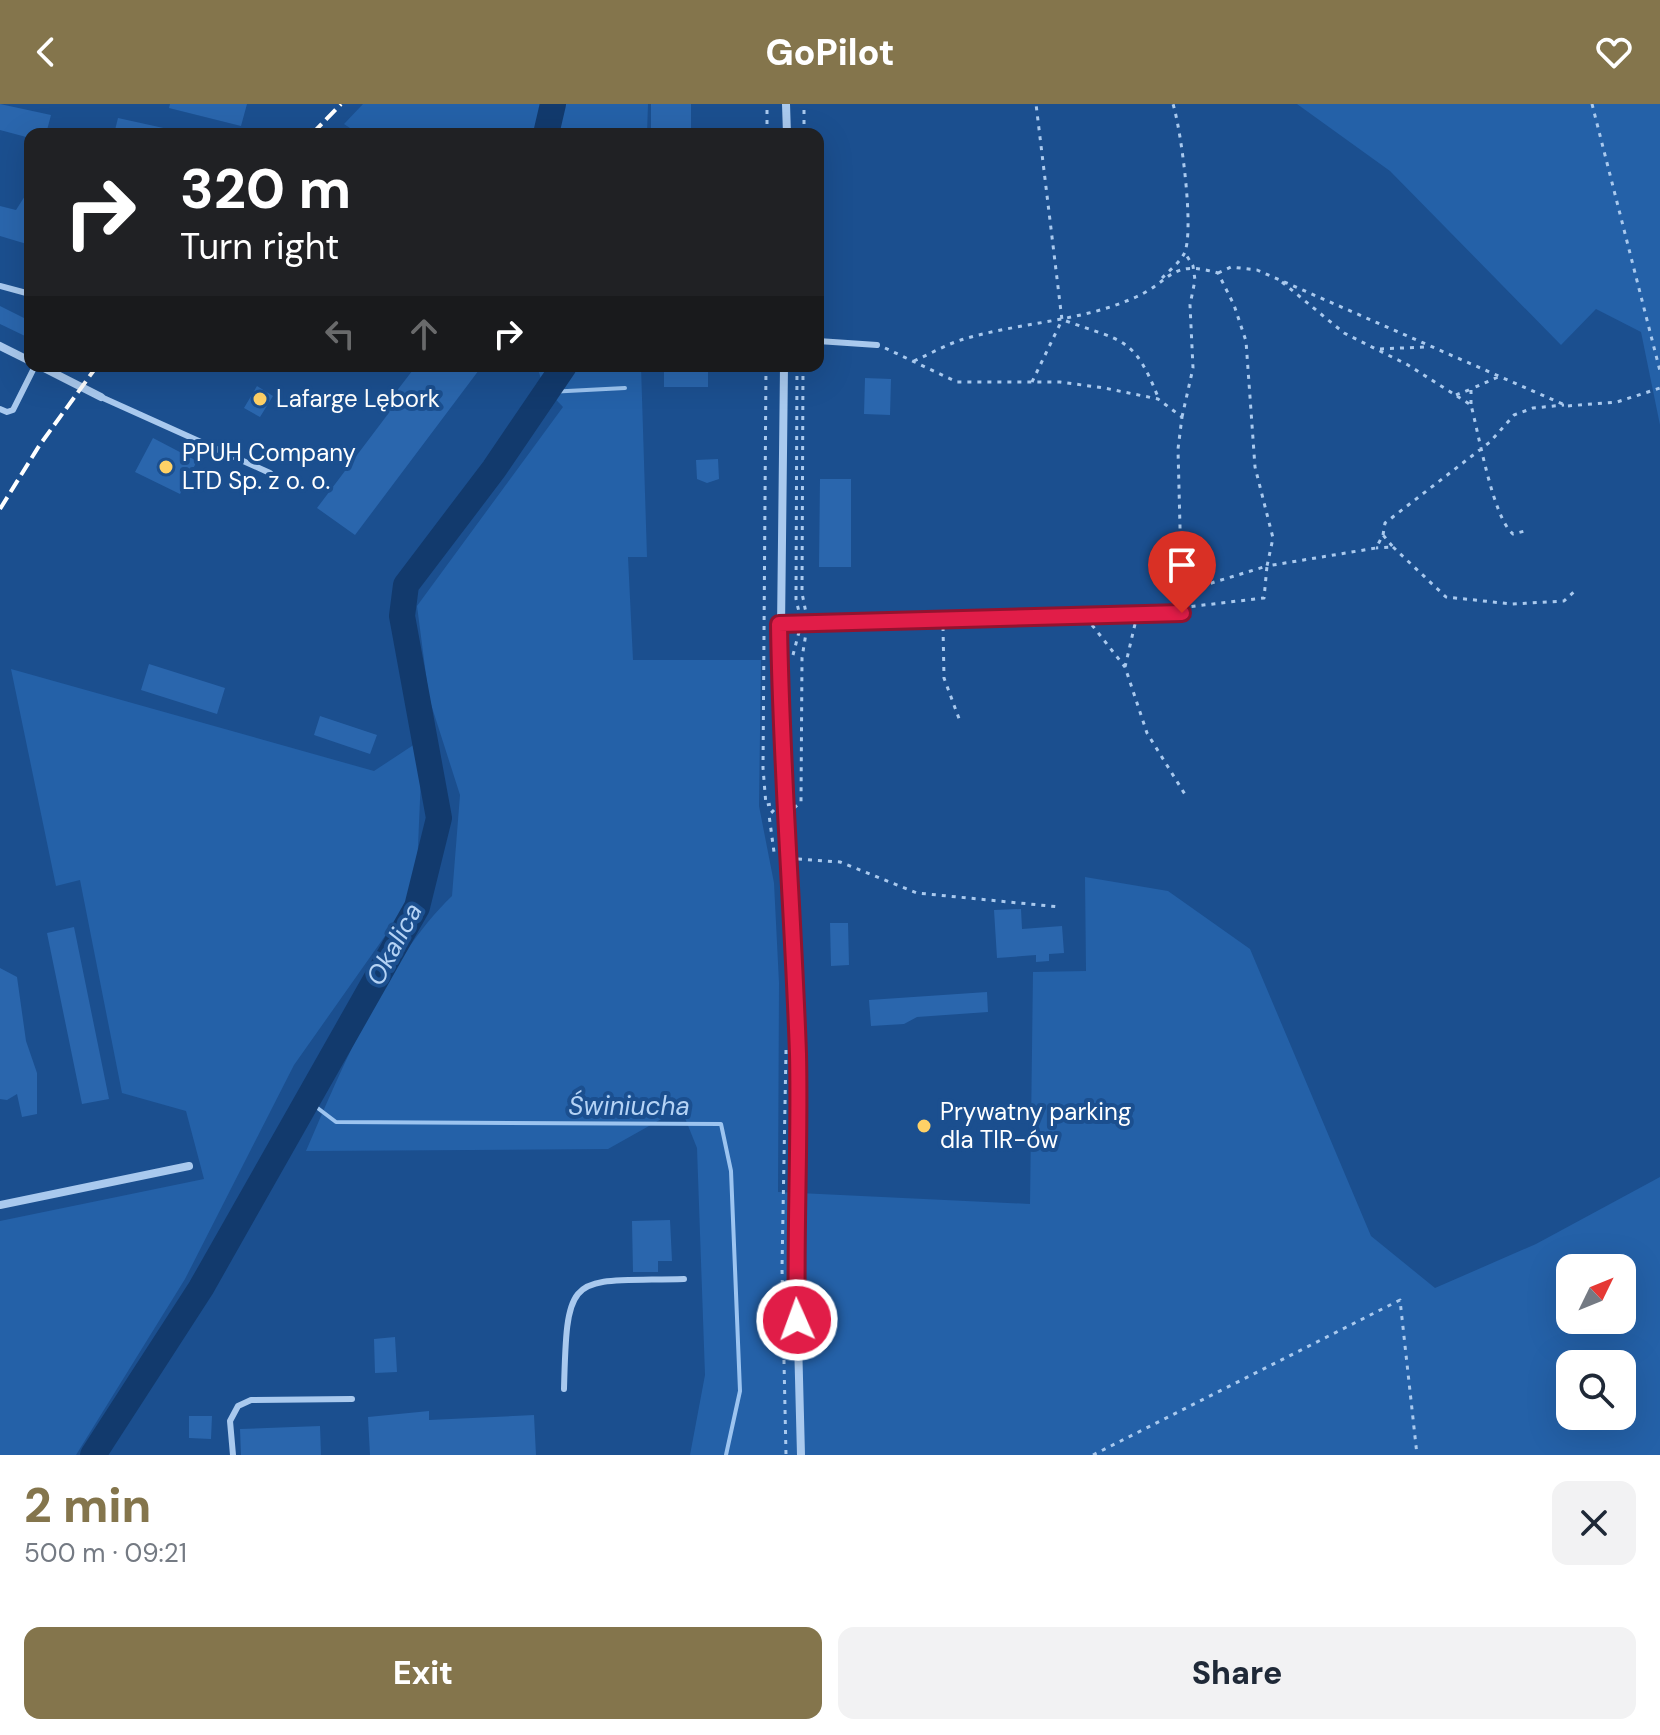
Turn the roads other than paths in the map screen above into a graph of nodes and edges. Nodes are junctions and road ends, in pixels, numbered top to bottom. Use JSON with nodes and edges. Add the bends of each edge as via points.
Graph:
{"nodes":[{"id":1,"x":786,"y":104,"type":"edge"},
{"id":2,"x":787,"y":128,"type":"edge"},
{"id":3,"x":0,"y":286,"type":"edge"},
{"id":4,"x":24,"y":292,"type":"edge"},
{"id":5,"x":824,"y":341,"type":"edge"},
{"id":6,"x":877,"y":345,"type":"road end"},
{"id":7,"x":0,"y":346,"type":"edge"},
{"id":8,"x":24,"y":358,"type":"edge"},
{"id":9,"x":38,"y":372,"type":"edge"},
{"id":10,"x":51,"y":372,"type":"edge"},
{"id":11,"x":784,"y":372,"type":"edge"},
{"id":12,"x":101,"y":397,"type":"joint"},
{"id":13,"x":0,"y":409,"type":"edge"},
{"id":14,"x":270,"y":473,"type":"dead end"},
{"id":15,"x":1182,"y":610,"type":"road end"},
{"id":16,"x":779,"y":624,"type":"junction"},
{"id":17,"x":189,"y":1166,"type":"dead end"},
{"id":18,"x":0,"y":1205,"type":"edge"},
{"id":19,"x":684,"y":1279,"type":"dead end"},
{"id":20,"x":564,"y":1389,"type":"dead end"},
{"id":21,"x":352,"y":1399,"type":"dead end"},
{"id":22,"x":233,"y":1455,"type":"edge"},
{"id":23,"x":801,"y":1455,"type":"edge"}],
"edges":[{"from":1,"to":2,"type":"street"},
{"from":3,"to":4,"type":"lane"},
{"from":5,"to":6,"type":"lane"},
{"from":7,"to":8,"type":"street"},
{"from":9,"to":13,"type":"lane","via":[[13,410]]},
{"from":10,"to":12,"type":"street"},
{"from":11,"to":16,"type":"street"},
{"from":12,"to":14,"type":"lane"},
{"from":15,"to":16,"type":"lane"},
{"from":16,"to":23,"type":"street","via":[[798,1058]]},
{"from":17,"to":18,"type":"street"},
{"from":19,"to":20,"type":"lane","via":[[596,1281],[579,1289],[566,1329]]},
{"from":21,"to":22,"type":"lane","via":[[251,1400],[238,1406],[230,1421]]}]}
